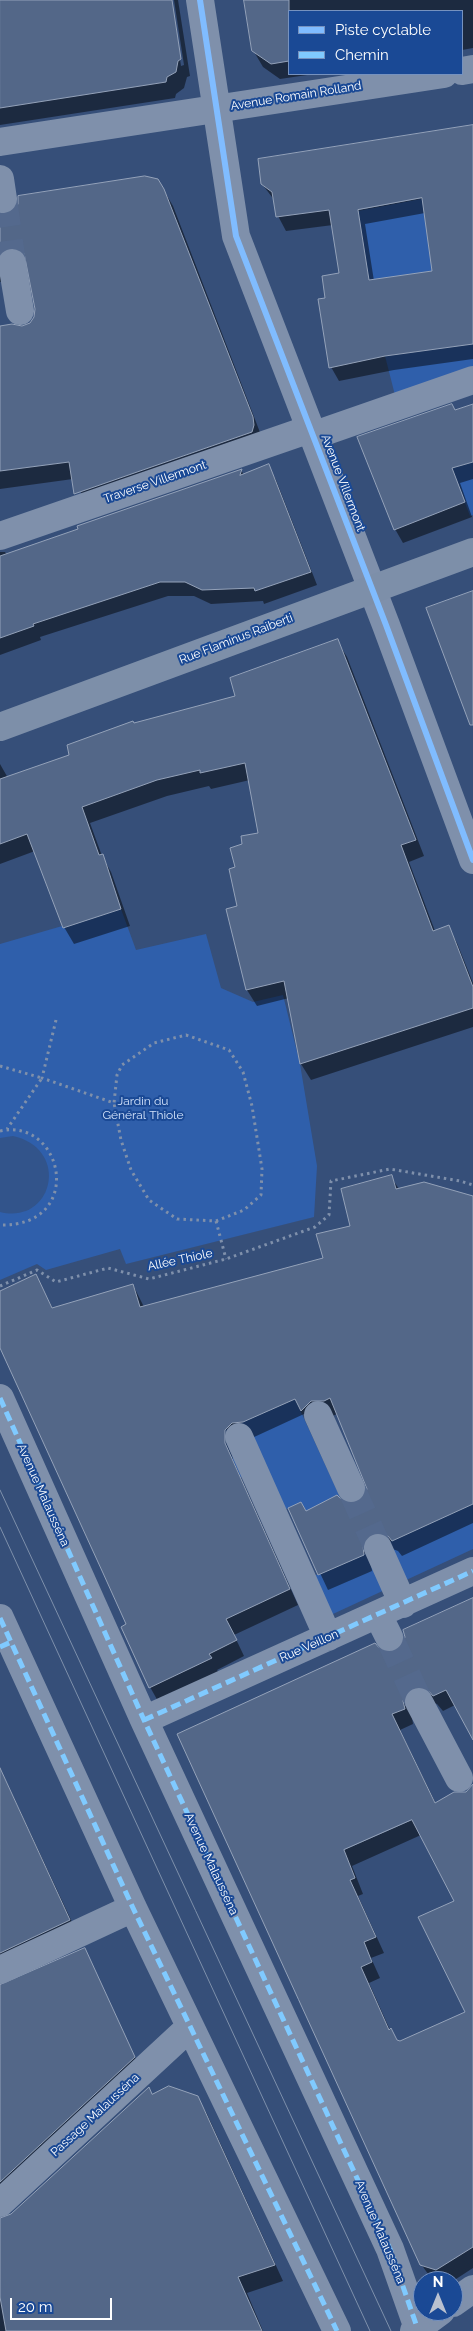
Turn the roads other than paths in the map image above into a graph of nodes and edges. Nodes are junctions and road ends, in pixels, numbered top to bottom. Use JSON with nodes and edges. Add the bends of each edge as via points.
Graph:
{"nodes":[{"id":1,"x":200,"y":0,"type":"edge"},
{"id":2,"x":437,"y":75,"type":"edge"},
{"id":3,"x":216,"y":108,"type":"junction"},
{"id":4,"x":0,"y":142,"type":"edge"},
{"id":5,"x":12,"y":263,"type":"tunnel mouth"},
{"id":6,"x":20,"y":311,"type":"dead end"},
{"id":7,"x":473,"y":380,"type":"edge"},
{"id":8,"x":311,"y":433,"type":"junction"},
{"id":9,"x":0,"y":536,"type":"edge"},
{"id":10,"x":473,"y":552,"type":"edge"},
{"id":11,"x":371,"y":588,"type":"junction"},
{"id":12,"x":0,"y":727,"type":"edge"},
{"id":13,"x":473,"y":860,"type":"edge"},
{"id":14,"x":0,"y":1398,"type":"edge"},
{"id":15,"x":318,"y":1415,"type":"dead end"},
{"id":16,"x":239,"y":1437,"type":"dead end"},
{"id":17,"x":351,"y":1488,"type":"tunnel mouth"},
{"id":18,"x":378,"y":1548,"type":"tunnel mouth"},
{"id":19,"x":473,"y":1571,"type":"edge"},
{"id":20,"x":403,"y":1604,"type":"junction"},
{"id":21,"x":0,"y":1618,"type":"edge"},
{"id":22,"x":328,"y":1637,"type":"junction"},
{"id":23,"x":5,"y":1644,"type":"edge"},
{"id":24,"x":419,"y":1702,"type":"tunnel mouth"},
{"id":25,"x":144,"y":1720,"type":"junction"},
{"id":26,"x":459,"y":1778,"type":"dead end"},
{"id":27,"x":132,"y":1908,"type":"junction"},
{"id":28,"x":0,"y":1970,"type":"edge"},
{"id":29,"x":190,"y":2027,"type":"junction"},
{"id":30,"x":0,"y":2203,"type":"edge"},
{"id":31,"x":428,"y":2321,"type":"edge"},
{"id":32,"x":417,"y":2330,"type":"edge"},
{"id":33,"x":337,"y":2331,"type":"edge"}],
"edges":[{"from":1,"to":3,"type":"street","name":"Avenue Villermont"},
{"from":2,"to":3,"type":"street","name":"Avenue Romain Rolland"},
{"from":3,"to":4,"type":"street","name":"Avenue Romain Rolland"},
{"from":3,"to":8,"type":"street","name":"Avenue Villermont","via":[[236,236]]},
{"from":5,"to":6,"type":"street"},
{"from":7,"to":8,"type":"street","name":"Traverse Villermont"},
{"from":8,"to":9,"type":"street","name":"Traverse Villermont"},
{"from":8,"to":11,"type":"street","name":"Avenue Villermont"},
{"from":10,"to":11,"type":"main road","name":"Rue Flaminus Raiberti"},
{"from":11,"to":12,"type":"main road","name":"Rue Flaminus Raiberti"},
{"from":11,"to":13,"type":"street","name":"Avenue Villermont"},
{"from":14,"to":25,"type":"street","name":"Avenue Malausséna"},
{"from":15,"to":17,"type":"street"},
{"from":16,"to":22,"type":"street"},
{"from":18,"to":20,"type":"street"},
{"from":19,"to":20,"type":"street","name":"Rue Veillon"},
{"from":20,"to":22,"type":"street","name":"Rue Veillon","via":[[383,1626]]},
{"from":21,"to":23,"type":"street"},
{"from":22,"to":25,"type":"street","name":"Rue Veillon"},
{"from":23,"to":27,"type":"street"},
{"from":24,"to":26,"type":"street"},
{"from":25,"to":32,"type":"street","name":"Avenue Malausséna","via":[[390,2249]]},
{"from":27,"to":28,"type":"street"},
{"from":27,"to":29,"type":"street"},
{"from":29,"to":30,"type":"street","name":"Passage Malausséna"},
{"from":29,"to":33,"type":"street"},
{"from":31,"to":32,"type":"street"}]}
